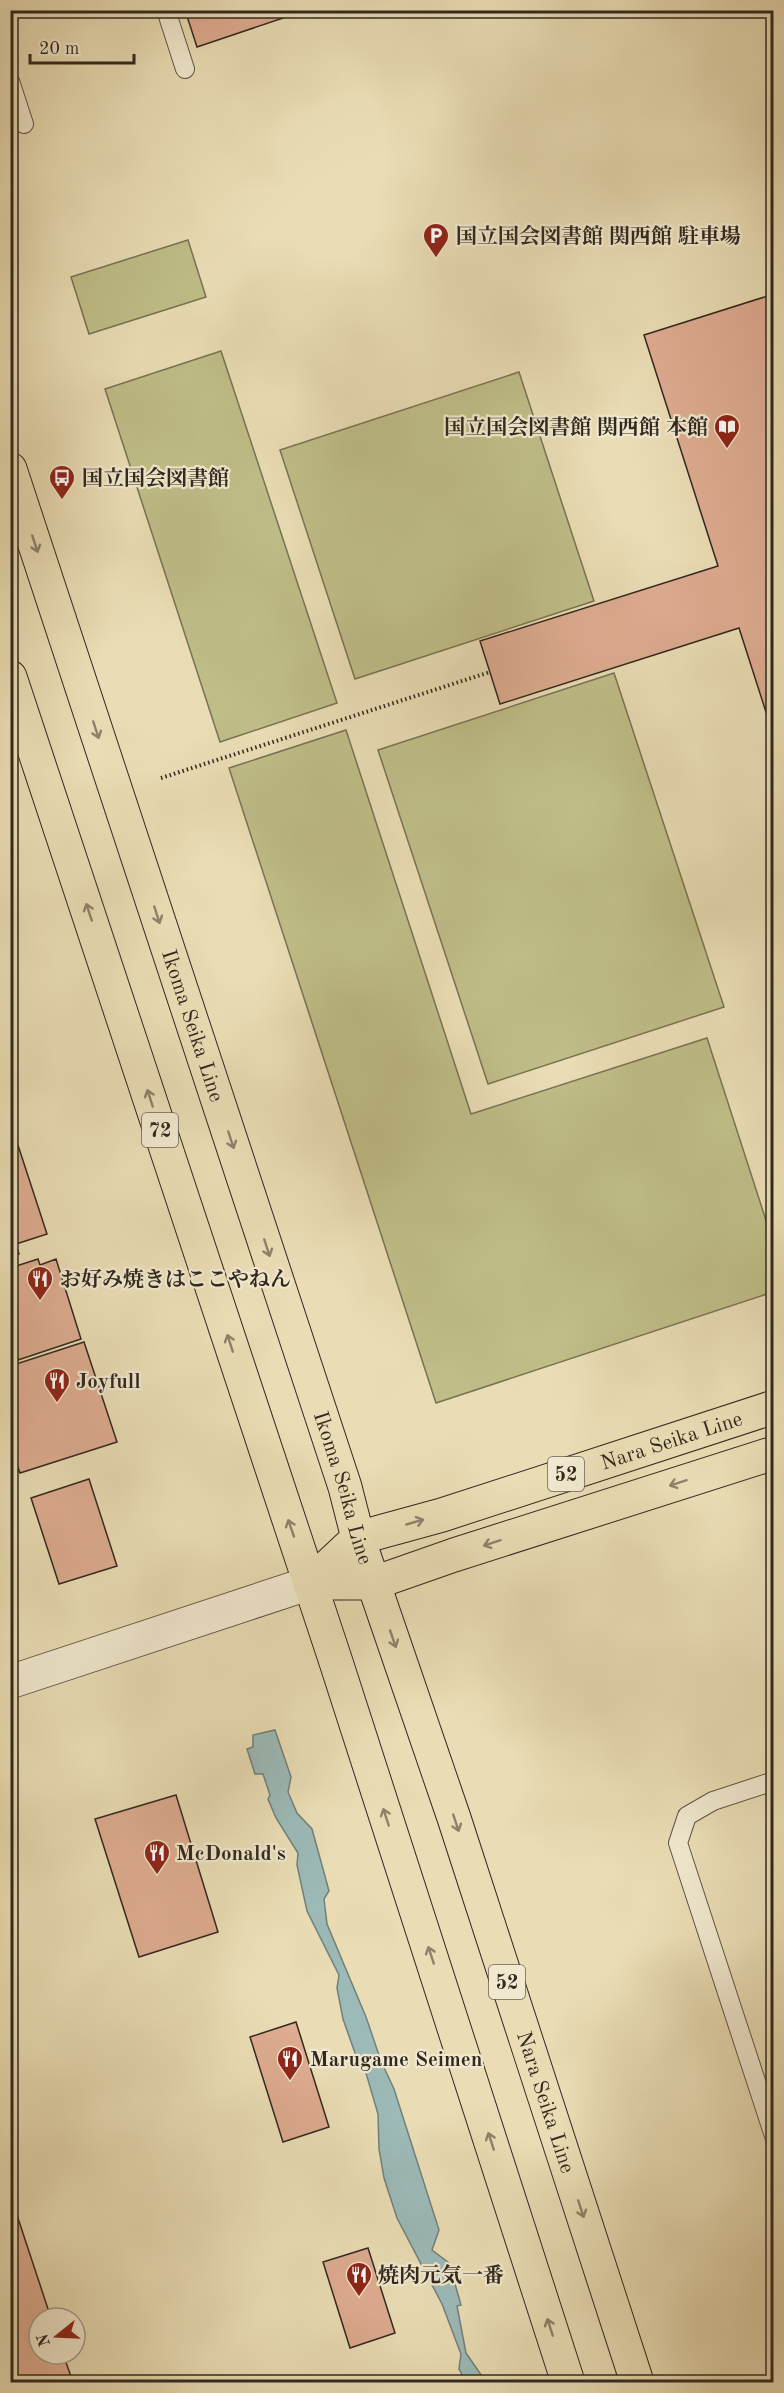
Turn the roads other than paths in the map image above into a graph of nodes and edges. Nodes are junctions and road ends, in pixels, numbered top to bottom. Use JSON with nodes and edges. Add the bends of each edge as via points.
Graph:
{"nodes":[{"id":1,"x":166,"y":10,"type":"edge"},
{"id":2,"x":185,"y":69,"type":"dead end"},
{"id":3,"x":10,"y":81,"type":"edge"},
{"id":4,"x":24,"y":124,"type":"dead end"},
{"id":5,"x":10,"y":469,"type":"edge"},
{"id":6,"x":10,"y":677,"type":"edge"},
{"id":7,"x":774,"y":1407,"type":"edge"},
{"id":8,"x":774,"y":1453,"type":"edge"},
{"id":9,"x":358,"y":1538,"type":"junction"},
{"id":10,"x":310,"y":1583,"type":"junction"},
{"id":11,"x":374,"y":1583,"type":"junction"},
{"id":12,"x":10,"y":1682,"type":"edge"},
{"id":13,"x":774,"y":1781,"type":"edge"},
{"id":14,"x":774,"y":2136,"type":"edge"},
{"id":15,"x":568,"y":2382,"type":"edge"},
{"id":16,"x":637,"y":2382,"type":"edge"}],
"edges":[{"from":1,"to":2,"type":"lane"},
{"from":3,"to":4,"type":"lane"},
{"from":5,"to":9,"type":"main road","name":"Ikoma Seika Line","one_way":true,"via":[[345,1487]]},
{"from":10,"to":6,"type":"main road","number":"72","one_way":true},
{"from":9,"to":7,"type":"main road","name":"Nara Seika Line","number":"52","one_way":true,"via":[[442,1515]]},
{"from":8,"to":11,"type":"main road","name":"Nara Seika Line","number":"52","one_way":true},
{"from":9,"to":10,"type":"main road","name":"Nara Seika Line","number":"52"},
{"from":9,"to":11,"type":"main road","name":"Ikoma Seika Line"},
{"from":10,"to":11,"type":"main road","name":"Nara Seika Line","number":"52"},
{"from":10,"to":12,"type":"street"},
{"from":15,"to":10,"type":"main road","one_way":true},
{"from":11,"to":16,"type":"main road","name":"Nara Seika Line","number":"52","one_way":true},
{"from":13,"to":14,"type":"lane","via":[[713,1801],[687,1816],[678,1843]]}]}
